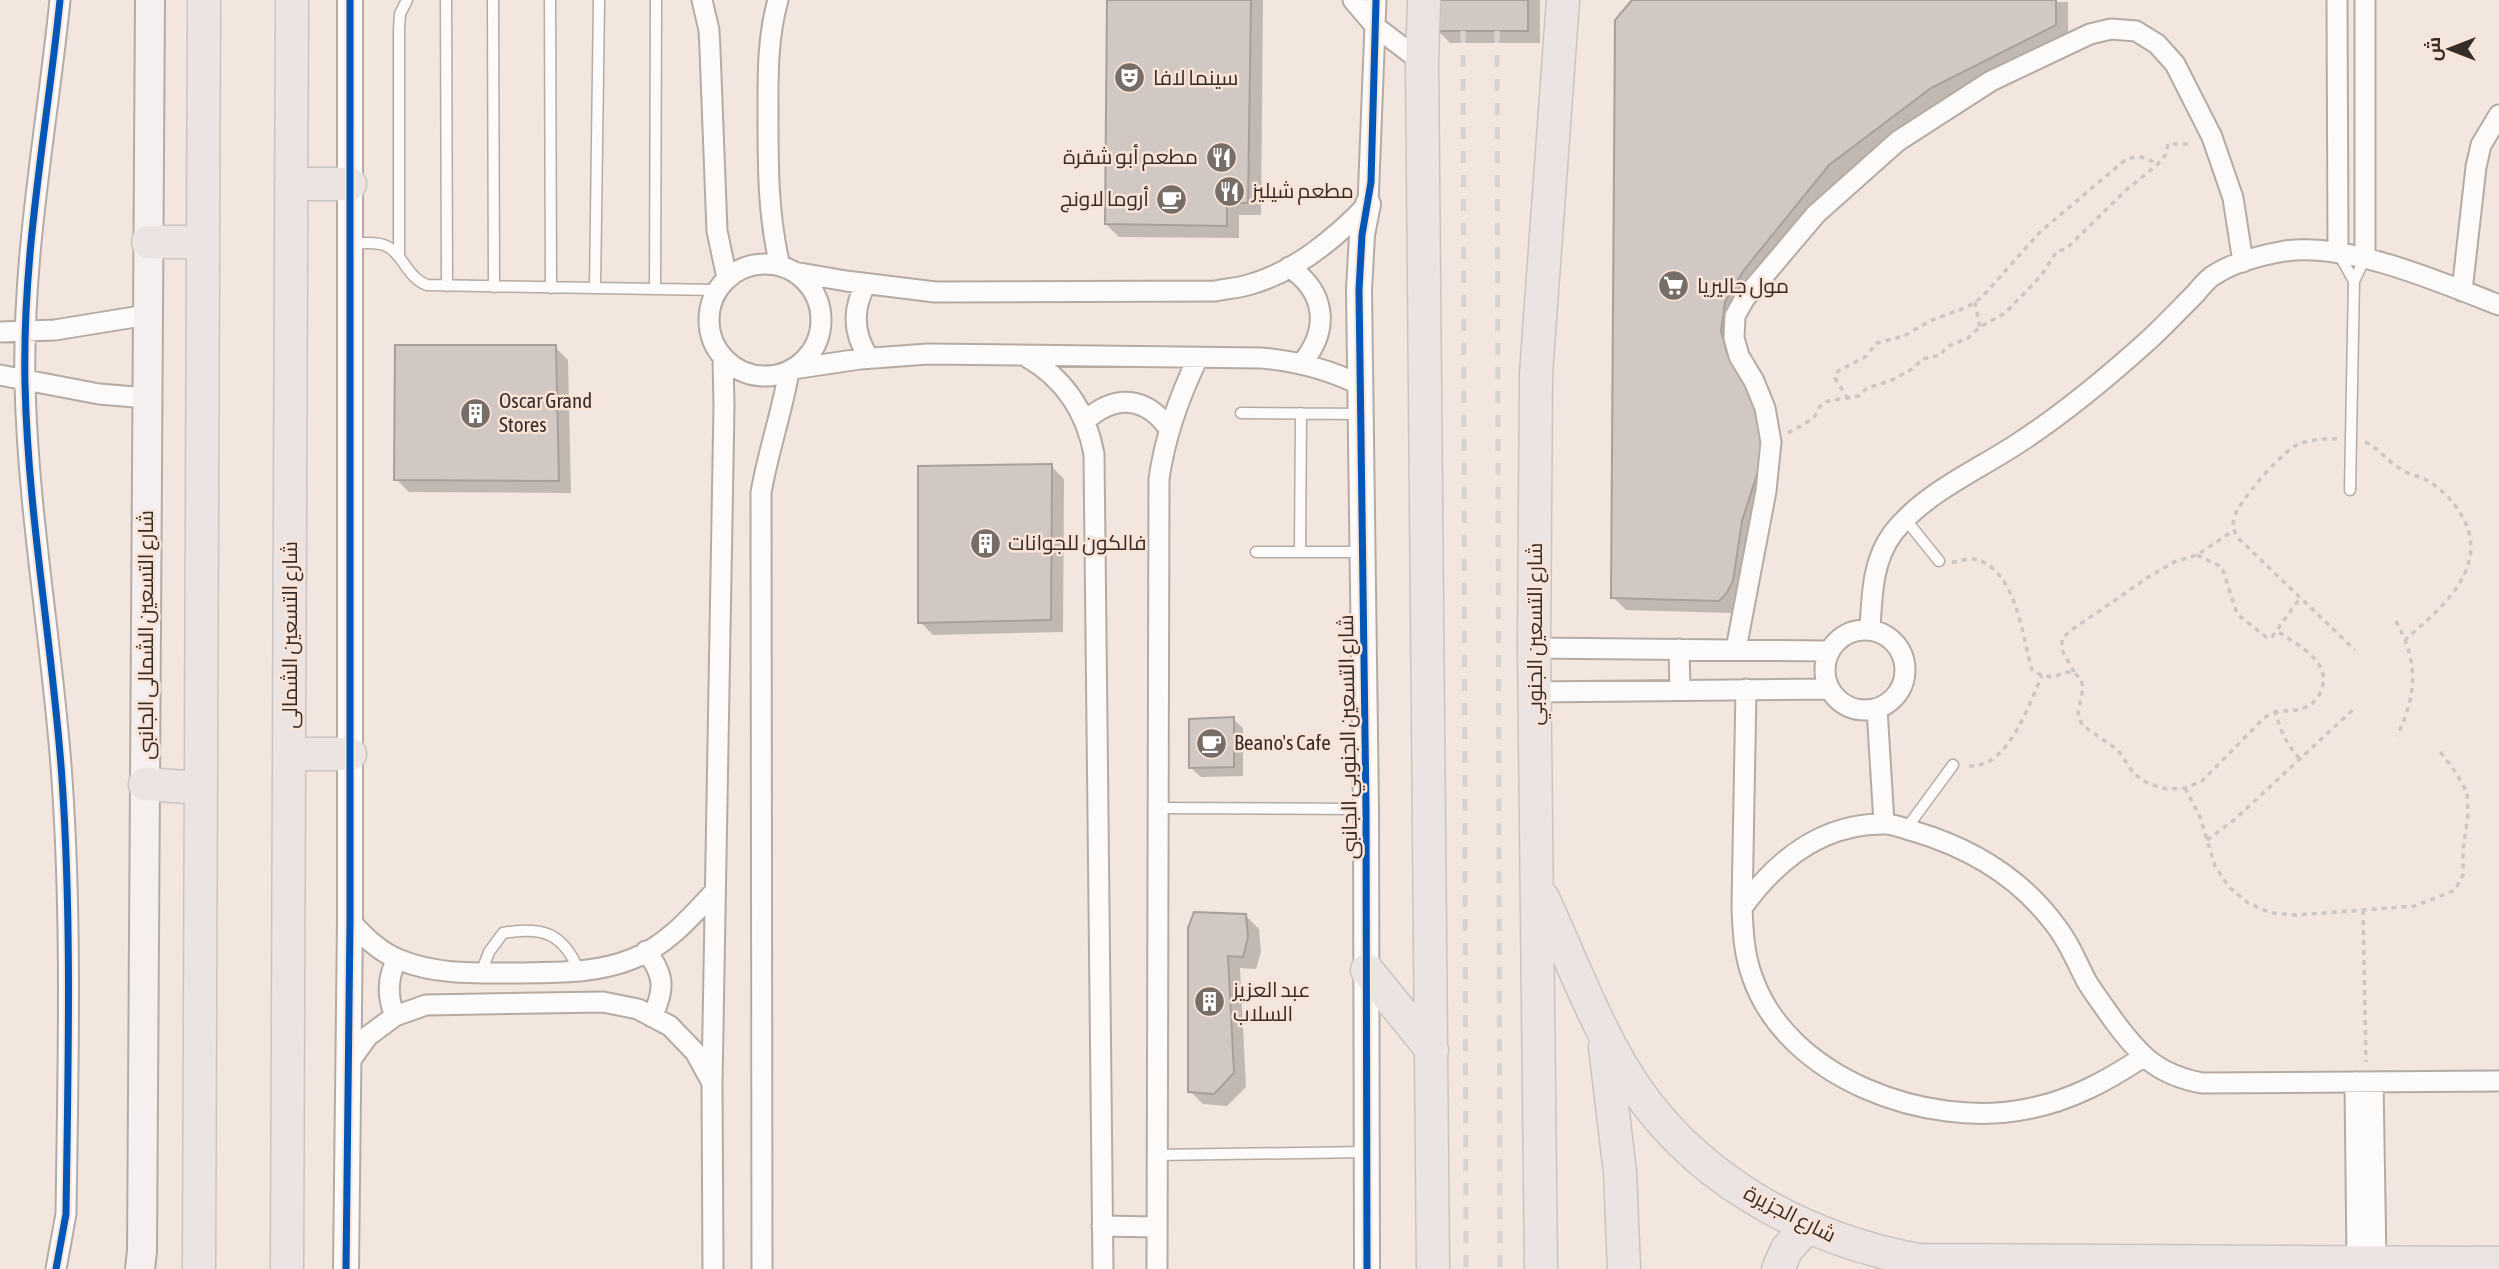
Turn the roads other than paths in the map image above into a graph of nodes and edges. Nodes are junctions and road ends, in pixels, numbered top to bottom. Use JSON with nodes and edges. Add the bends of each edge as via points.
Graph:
{"nodes":[{"id":1,"x":60,"y":0,"type":"edge"},
{"id":2,"x":150,"y":0,"type":"edge"},
{"id":3,"x":204,"y":0,"type":"edge"},
{"id":4,"x":292,"y":0,"type":"edge"},
{"id":5,"x":350,"y":0,"type":"edge"},
{"id":6,"x":407,"y":0,"type":"edge"},
{"id":7,"x":446,"y":0,"type":"edge"},
{"id":8,"x":493,"y":0,"type":"edge"},
{"id":9,"x":550,"y":0,"type":"edge"},
{"id":10,"x":599,"y":0,"type":"edge"},
{"id":11,"x":656,"y":0,"type":"edge"},
{"id":12,"x":702,"y":0,"type":"edge"},
{"id":13,"x":778,"y":0,"type":"edge"},
{"id":14,"x":1353,"y":0,"type":"edge"},
{"id":15,"x":1376,"y":0,"type":"edge"},
{"id":16,"x":1424,"y":0,"type":"edge"},
{"id":17,"x":1563,"y":0,"type":"edge"},
{"id":18,"x":2337,"y":0,"type":"edge"},
{"id":19,"x":2365,"y":0,"type":"edge"},
{"id":20,"x":1376,"y":27,"type":"junction"},
{"id":21,"x":1422,"y":62,"type":"junction"},
{"id":22,"x":2499,"y":115,"type":"edge"},
{"id":23,"x":292,"y":184,"type":"junction"},
{"id":24,"x":349,"y":184,"type":"junction"},
{"id":25,"x":1368,"y":204,"type":"junction"},
{"id":26,"x":148,"y":242,"type":"junction"},
{"id":27,"x":203,"y":242,"type":"junction"},
{"id":28,"x":350,"y":244,"type":"junction"},
{"id":29,"x":2338,"y":252,"type":"junction"},
{"id":30,"x":398,"y":257,"type":"junction"},
{"id":31,"x":2365,"y":257,"type":"junction"},
{"id":32,"x":2243,"y":262,"type":"junction"},
{"id":33,"x":1289,"y":267,"type":"junction"},
{"id":34,"x":787,"y":269,"type":"junction"},
{"id":35,"x":2354,"y":281,"type":"junction"},
{"id":36,"x":722,"y":284,"type":"junction"},
{"id":37,"x":866,"y":284,"type":"junction"},
{"id":38,"x":447,"y":286,"type":"junction"},
{"id":39,"x":494,"y":286,"type":"junction"},
{"id":40,"x":551,"y":288,"type":"junction"},
{"id":41,"x":595,"y":288,"type":"junction"},
{"id":42,"x":655,"y":289,"type":"junction"},
{"id":43,"x":2462,"y":291,"type":"junction"},
{"id":44,"x":2499,"y":305,"type":"edge"},
{"id":45,"x":148,"y":315,"type":"junction"},
{"id":46,"x":0,"y":332,"type":"edge"},
{"id":47,"x":26,"y":333,"type":"junction"},
{"id":48,"x":723,"y":357,"type":"junction"},
{"id":49,"x":1027,"y":357,"type":"junction"},
{"id":50,"x":869,"y":358,"type":"junction"},
{"id":51,"x":1198,"y":358,"type":"junction"},
{"id":52,"x":1302,"y":363,"type":"junction"},
{"id":53,"x":791,"y":370,"type":"junction"},
{"id":54,"x":0,"y":375,"type":"edge"},
{"id":55,"x":25,"y":381,"type":"junction"},
{"id":56,"x":1360,"y":385,"type":"junction"},
{"id":57,"x":147,"y":398,"type":"junction"},
{"id":58,"x":1241,"y":413,"type":"dead end"},
{"id":59,"x":1301,"y":414,"type":"junction"},
{"id":60,"x":1361,"y":414,"type":"junction"},
{"id":61,"x":1085,"y":421,"type":"junction"},
{"id":62,"x":1169,"y":429,"type":"junction"},
{"id":63,"x":2350,"y":490,"type":"dead end"},
{"id":64,"x":1906,"y":520,"type":"junction"},
{"id":65,"x":1256,"y":552,"type":"dead end"},
{"id":66,"x":1300,"y":552,"type":"junction"},
{"id":67,"x":1363,"y":552,"type":"junction"},
{"id":68,"x":1940,"y":561,"type":"road end"},
{"id":69,"x":1870,"y":629,"type":"junction"},
{"id":70,"x":1534,"y":648,"type":"junction"},
{"id":71,"x":1679,"y":649,"type":"junction"},
{"id":72,"x":1735,"y":649,"type":"junction"},
{"id":73,"x":1829,"y":651,"type":"junction"},
{"id":74,"x":1828,"y":689,"type":"junction"},
{"id":75,"x":1680,"y":690,"type":"junction"},
{"id":76,"x":1746,"y":690,"type":"junction"},
{"id":77,"x":1535,"y":692,"type":"junction"},
{"id":78,"x":1877,"y":709,"type":"junction"},
{"id":79,"x":289,"y":754,"type":"junction"},
{"id":80,"x":349,"y":754,"type":"junction"},
{"id":81,"x":1953,"y":765,"type":"road end"},
{"id":82,"x":145,"y":783,"type":"junction"},
{"id":83,"x":200,"y":788,"type":"junction"},
{"id":84,"x":1158,"y":808,"type":"junction"},
{"id":85,"x":1366,"y":809,"type":"junction"},
{"id":86,"x":1884,"y":823,"type":"junction"},
{"id":87,"x":1906,"y":829,"type":"junction"},
{"id":88,"x":1538,"y":888,"type":"junction"},
{"id":89,"x":715,"y":891,"type":"junction"},
{"id":90,"x":1742,"y":908,"type":"junction"},
{"id":91,"x":349,"y":920,"type":"junction"},
{"id":92,"x":646,"y":951,"type":"junction"},
{"id":93,"x":397,"y":959,"type":"junction"},
{"id":94,"x":1367,"y":970,"type":"junction"},
{"id":95,"x":579,"y":971,"type":"junction"},
{"id":96,"x":481,"y":973,"type":"junction"},
{"id":97,"x":395,"y":1016,"type":"junction"},
{"id":98,"x":652,"y":1017,"type":"junction"},
{"id":99,"x":1602,"y":1031,"type":"junction"},
{"id":100,"x":1432,"y":1050,"type":"junction"},
{"id":101,"x":2143,"y":1057,"type":"junction"},
{"id":102,"x":348,"y":1063,"type":"junction"},
{"id":103,"x":2499,"y":1081,"type":"edge"},
{"id":104,"x":2364,"y":1082,"type":"junction"},
{"id":105,"x":712,"y":1083,"type":"junction"},
{"id":106,"x":1367,"y":1152,"type":"junction"},
{"id":107,"x":1157,"y":1155,"type":"junction"},
{"id":108,"x":1102,"y":1226,"type":"junction"},
{"id":109,"x":1156,"y":1227,"type":"junction"},
{"id":110,"x":1806,"y":1228,"type":"junction"},
{"id":111,"x":2367,"y":1262,"type":"junction"},
{"id":112,"x":2499,"y":1263,"type":"edge"},
{"id":113,"x":56,"y":1269,"type":"edge"},
{"id":114,"x":140,"y":1269,"type":"edge"},
{"id":115,"x":199,"y":1269,"type":"edge"},
{"id":116,"x":287,"y":1269,"type":"edge"},
{"id":117,"x":346,"y":1269,"type":"edge"},
{"id":118,"x":713,"y":1269,"type":"edge"},
{"id":119,"x":762,"y":1269,"type":"edge"},
{"id":120,"x":1103,"y":1269,"type":"edge"},
{"id":121,"x":1157,"y":1269,"type":"edge"},
{"id":122,"x":1367,"y":1269,"type":"edge"},
{"id":123,"x":1433,"y":1269,"type":"edge"},
{"id":124,"x":1541,"y":1269,"type":"edge"},
{"id":125,"x":1624,"y":1269,"type":"edge"},
{"id":126,"x":1778,"y":1269,"type":"edge"}],
"edges":[{"from":1,"to":47,"type":"street","via":[[37,175]]},
{"from":2,"to":26,"type":"main road","name":"شارع التسعين الشمالى الجانبى"},
{"from":3,"to":27,"type":"main road"},
{"from":4,"to":23,"type":"main road","name":"شارع التسعين الشمالى"},
{"from":5,"to":24,"type":"street"},
{"from":6,"to":30,"type":"lane","via":[[399,30]]},
{"from":7,"to":38,"type":"lane"},
{"from":8,"to":39,"type":"lane"},
{"from":9,"to":40,"type":"lane"},
{"from":10,"to":41,"type":"lane"},
{"from":11,"to":42,"type":"lane"},
{"from":12,"to":36,"type":"street","via":[[709,30]]},
{"from":13,"to":34,"type":"street","via":[[768,50],[768,180],[771,223]]},
{"from":14,"to":20,"type":"street"},
{"from":15,"to":20,"type":"street"},
{"from":16,"to":21,"type":"main road"},
{"from":17,"to":70,"type":"main road","name":"شارع التسعين الجنوبي","via":[[1537,347]]},
{"from":18,"to":29,"type":"street"},
{"from":19,"to":31,"type":"street"},
{"from":20,"to":21,"type":"street"},
{"from":20,"to":25,"type":"street"},
{"from":21,"to":100,"type":"main road"},
{"from":22,"to":43,"type":"street","via":[[2481,145],[2476,167]]},
{"from":23,"to":24,"type":"main road"},
{"from":23,"to":79,"type":"main road","name":"شارع التسعين الشمالى"},
{"from":24,"to":28,"type":"street"},
{"from":25,"to":33,"type":"street","via":[[1347,227]]},
{"from":25,"to":56,"type":"street","name":"شارع التسعين الجنوبي الجانبى","via":[[1359,290]]},
{"from":26,"to":27,"type":"main road"},
{"from":26,"to":45,"type":"main road","name":"شارع التسعين الشمالى الجانبى"},
{"from":27,"to":83,"type":"main road"},
{"from":28,"to":30,"type":"lane","via":[[380,244]]},
{"from":28,"to":80,"type":"street"},
{"from":29,"to":31,"type":"street"},
{"from":29,"to":32,"type":"street","via":[[2286,251]]},
{"from":29,"to":35,"type":"lane"},
{"from":30,"to":38,"type":"lane","via":[[419,282]]},
{"from":31,"to":35,"type":"lane"},
{"from":31,"to":43,"type":"street"},
{"from":32,"to":64,"type":"street","via":[[2213,275],[2089,392],[1933,496]]},
{"from":32,"to":72,"type":"street","via":[[2233,198],[2212,137],[2175,64],[2157,44],[2136,31],[2111,29],[2090,34],[1991,81],[1898,141],[1816,214],[1735,316],[1739,356],[1765,408],[1771,442]]},
{"from":33,"to":37,"type":"street","via":[[1247,286],[1215,291],[935,292]]},
{"from":33,"to":52,"type":"street","via":[[1308,283],[1321,318],[1316,342]]},
{"from":34,"to":36,"type":"street","via":[[752,265]]},
{"from":34,"to":37,"type":"street"},
{"from":34,"to":53,"type":"street","via":[[814,292],[821,320],[813,348]]},
{"from":35,"to":63,"type":"lane"},
{"from":36,"to":42,"type":"lane"},
{"from":36,"to":48,"type":"street","via":[[711,303],[709,332]]},
{"from":37,"to":50,"type":"street","via":[[856,316],[859,338]]},
{"from":38,"to":39,"type":"lane"},
{"from":39,"to":40,"type":"lane"},
{"from":40,"to":41,"type":"lane"},
{"from":41,"to":42,"type":"lane"},
{"from":43,"to":44,"type":"street"},
{"from":45,"to":47,"type":"street"},
{"from":45,"to":57,"type":"main road","name":"شارع التسعين الشمالى الجانبى"},
{"from":46,"to":47,"type":"street"},
{"from":47,"to":55,"type":"street"},
{"from":48,"to":53,"type":"street","via":[[733,367],[760,376]]},
{"from":48,"to":89,"type":"street"},
{"from":49,"to":50,"type":"street","via":[[928,354]]},
{"from":49,"to":51,"type":"street"},
{"from":49,"to":61,"type":"street","via":[[1068,390]]},
{"from":50,"to":53,"type":"street"},
{"from":51,"to":52,"type":"street"},
{"from":51,"to":62,"type":"street"},
{"from":52,"to":56,"type":"street"},
{"from":53,"to":119,"type":"street","via":[[761,493]]},
{"from":54,"to":55,"type":"street"},
{"from":55,"to":57,"type":"street"},
{"from":55,"to":113,"type":"street","via":[[33,517],[54,689],[67,867],[66,1214]]},
{"from":56,"to":60,"type":"street","name":"شارع التسعين الجنوبي الجانبى"},
{"from":57,"to":82,"type":"main road","name":"شارع التسعين الشمالى الجانبى"},
{"from":58,"to":59,"type":"lane"},
{"from":59,"to":60,"type":"lane"},
{"from":59,"to":66,"type":"lane"},
{"from":60,"to":67,"type":"street","name":"شارع التسعين الجنوبي الجانبى"},
{"from":61,"to":62,"type":"street","via":[[1106,406],[1130,402],[1153,411]]},
{"from":61,"to":108,"type":"street","via":[[1095,466]]},
{"from":62,"to":84,"type":"street","via":[[1159,479]]},
{"from":64,"to":68,"type":"lane"},
{"from":64,"to":69,"type":"street","via":[[1880,555],[1873,579]]},
{"from":65,"to":66,"type":"lane"},
{"from":66,"to":67,"type":"lane"},
{"from":67,"to":85,"type":"street","name":"شارع التسعين الجنوبي الجانبى"},
{"from":69,"to":73,"type":"street","via":[[1846,634]]},
{"from":69,"to":78,"type":"street","via":[[1894,642],[1905,666],[1899,692]]},
{"from":70,"to":71,"type":"street"},
{"from":70,"to":77,"type":"main road","name":"شارع التسعين الجنوبي"},
{"from":71,"to":72,"type":"street"},
{"from":71,"to":75,"type":"street"},
{"from":72,"to":73,"type":"street"},
{"from":73,"to":74,"type":"street","via":[[1824,663]]},
{"from":74,"to":76,"type":"street"},
{"from":74,"to":78,"type":"street","via":[[1844,706]]},
{"from":75,"to":76,"type":"street"},
{"from":75,"to":77,"type":"street"},
{"from":76,"to":90,"type":"street"},
{"from":77,"to":88,"type":"main road","name":"شارع التسعين الجنوبي"},
{"from":78,"to":86,"type":"street"},
{"from":79,"to":80,"type":"main road"},
{"from":79,"to":116,"type":"main road","name":"شارع التسعين الشمالى"},
{"from":80,"to":91,"type":"street"},
{"from":81,"to":87,"type":"lane"},
{"from":82,"to":83,"type":"main road"},
{"from":82,"to":114,"type":"main road","name":"شارع التسعين الشمالى الجانبى"},
{"from":83,"to":115,"type":"main road"},
{"from":84,"to":85,"type":"lane"},
{"from":84,"to":107,"type":"street"},
{"from":85,"to":94,"type":"street","name":"شارع التسعين الجنوبي الجانبى"},
{"from":86,"to":87,"type":"street"},
{"from":86,"to":90,"type":"street","via":[[1849,828],[1807,845],[1762,880]]},
{"from":87,"to":101,"type":"street","via":[[1973,853],[2030,895]]},
{"from":88,"to":99,"type":"main road","name":"شارع الجزيرة"},
{"from":88,"to":124,"type":"main road","name":"شارع التسعين الجنوبي"},
{"from":89,"to":92,"type":"street","via":[[664,941]]},
{"from":89,"to":105,"type":"street"},
{"from":90,"to":101,"type":"street","via":[[1743,943],[1752,977],[1789,1036],[1822,1064],[1899,1102],[1973,1113],[2026,1109],[2078,1094]]},
{"from":91,"to":93,"type":"street","via":[[371,943]]},
{"from":91,"to":102,"type":"street"},
{"from":92,"to":95,"type":"street","via":[[603,968]]},
{"from":92,"to":98,"type":"street","via":[[656,964],[662,985]]},
{"from":93,"to":96,"type":"street","via":[[426,969]]},
{"from":93,"to":97,"type":"street","via":[[388,989]]},
{"from":94,"to":100,"type":"main road"},
{"from":94,"to":106,"type":"street","name":"شارع التسعين الجنوبي الجانبى"},
{"from":95,"to":96,"type":"street"},
{"from":95,"to":96,"type":"lane","via":[[562,941],[545,932],[523,930],[503,933]]},
{"from":97,"to":98,"type":"street","via":[[426,1004],[569,1001],[603,1002],[638,1009]]},
{"from":97,"to":102,"type":"street","via":[[368,1036]]},
{"from":98,"to":105,"type":"street","via":[[670,1026],[695,1052]]},
{"from":99,"to":110,"type":"main road","name":"شارع الجزيرة","via":[[1626,1073],[1687,1147],[1754,1199]]},
{"from":99,"to":125,"type":"main road","via":[[1620,1172]]},
{"from":100,"to":123,"type":"main road"},
{"from":101,"to":104,"type":"street","via":[[2181,1079],[2202,1083]]},
{"from":102,"to":117,"type":"street"},
{"from":103,"to":104,"type":"street"},
{"from":104,"to":111,"type":"street"},
{"from":105,"to":118,"type":"street"},
{"from":106,"to":107,"type":"lane"},
{"from":106,"to":122,"type":"street","name":"شارع التسعين الجنوبي الجانبى"},
{"from":107,"to":109,"type":"street"},
{"from":108,"to":109,"type":"street"},
{"from":108,"to":120,"type":"street"},
{"from":109,"to":121,"type":"street"},
{"from":110,"to":111,"type":"main road","name":"شارع الجزيرة","via":[[1880,1253],[1918,1260]]},
{"from":110,"to":126,"type":"main road","via":[[1787,1249]]},
{"from":111,"to":112,"type":"main road","name":"شارع الجزيرة"}]}
